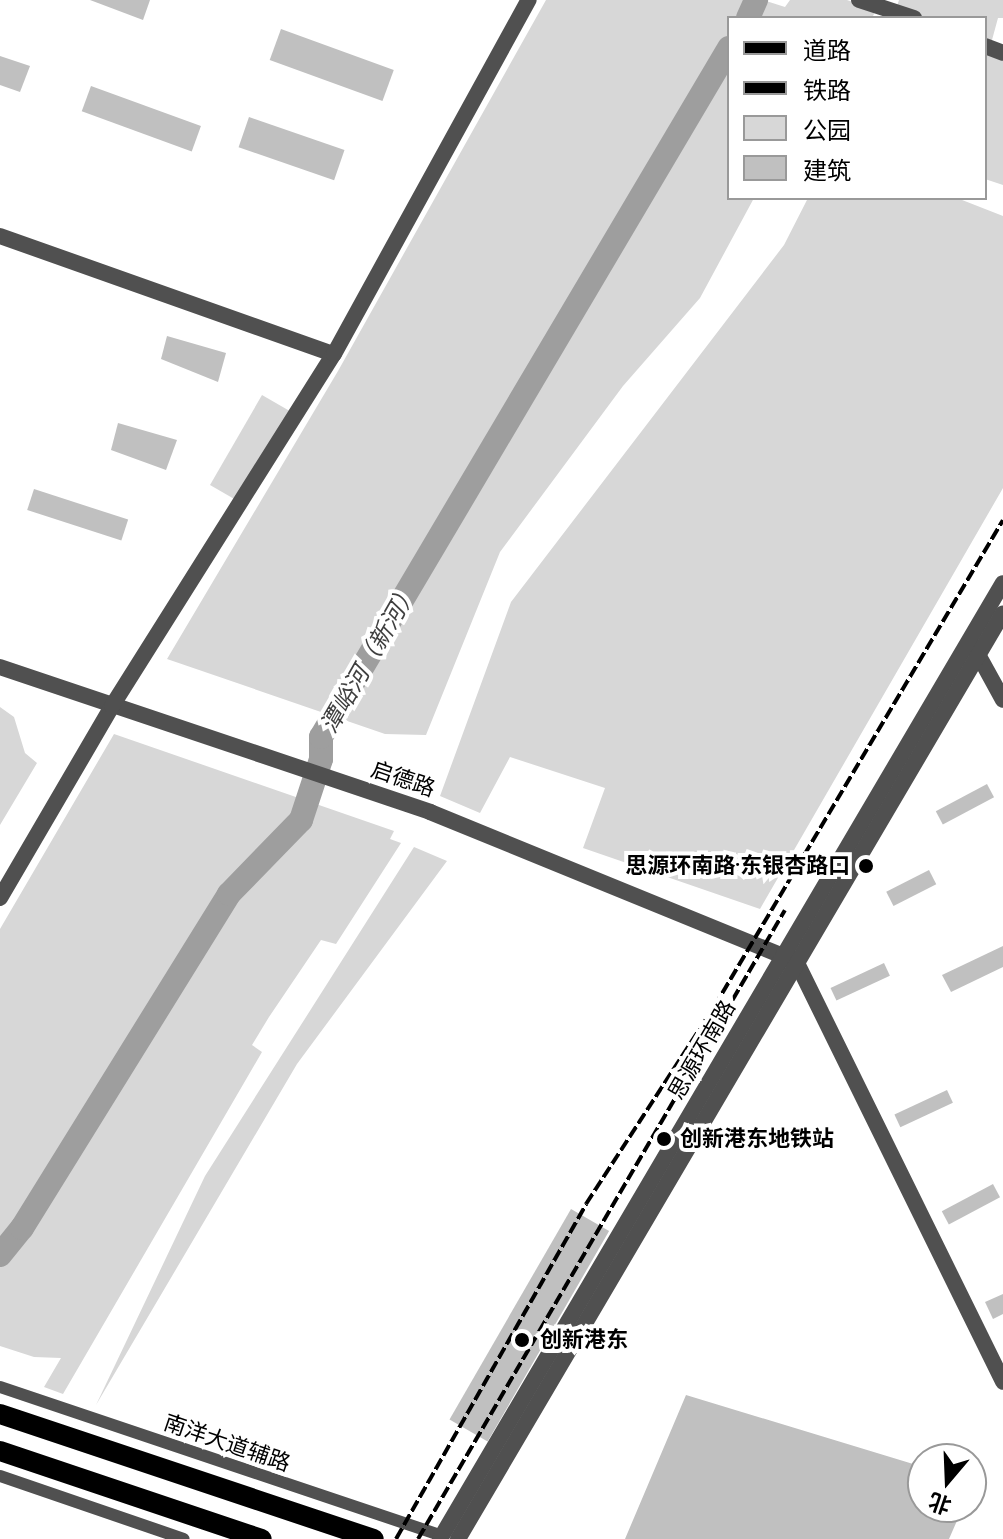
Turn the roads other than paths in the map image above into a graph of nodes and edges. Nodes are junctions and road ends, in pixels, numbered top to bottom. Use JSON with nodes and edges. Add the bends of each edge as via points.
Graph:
{"nodes":[{"id":1,"x":529,"y":0,"type":"edge"},
{"id":2,"x":863,"y":1,"type":"edge"},
{"id":3,"x":908,"y":16,"type":"edge"},
{"id":4,"x":0,"y":236,"type":"edge"},
{"id":5,"x":334,"y":354,"type":"junction"},
{"id":6,"x":1003,"y":583,"type":"edge"},
{"id":7,"x":1003,"y":613,"type":"edge"},
{"id":8,"x":974,"y":648,"type":"junction"},
{"id":9,"x":0,"y":667,"type":"edge"},
{"id":10,"x":1003,"y":700,"type":"edge"},
{"id":11,"x":112,"y":706,"type":"junction"},
{"id":12,"x":0,"y":898,"type":"edge"},
{"id":13,"x":790,"y":957,"type":"junction"},
{"id":14,"x":1003,"y":1382,"type":"edge"},
{"id":15,"x":0,"y":1387,"type":"edge"},
{"id":16,"x":0,"y":1414,"type":"edge"},
{"id":17,"x":0,"y":1451,"type":"edge"},
{"id":18,"x":0,"y":1476,"type":"edge"},
{"id":19,"x":446,"y":1538,"type":"edge"},
{"id":20,"x":184,"y":1539,"type":"edge"},
{"id":21,"x":262,"y":1539,"type":"edge"},
{"id":22,"x":374,"y":1539,"type":"edge"}],
"edges":[{"from":1,"to":5,"type":"street"},
{"from":2,"to":3,"type":"street"},
{"from":4,"to":5,"type":"street"},
{"from":5,"to":11,"type":"street"},
{"from":6,"to":8,"type":"street","name":"思源环南路"},
{"from":7,"to":8,"type":"street","name":"思源环南路"},
{"from":8,"to":10,"type":"street"},
{"from":8,"to":13,"type":"street","name":"思源环南路"},
{"from":9,"to":11,"type":"street","name":"启德路"},
{"from":11,"to":12,"type":"street"},
{"from":11,"to":13,"type":"street","name":"启德路","via":[[138,710],[430,812]]},
{"from":13,"to":14,"type":"street"},
{"from":13,"to":19,"type":"street","name":"思源环南路"},
{"from":15,"to":19,"type":"street","name":"南洋大道辅路"},
{"from":16,"to":22,"type":"main road"},
{"from":17,"to":21,"type":"main road"},
{"from":18,"to":20,"type":"street"}]}
